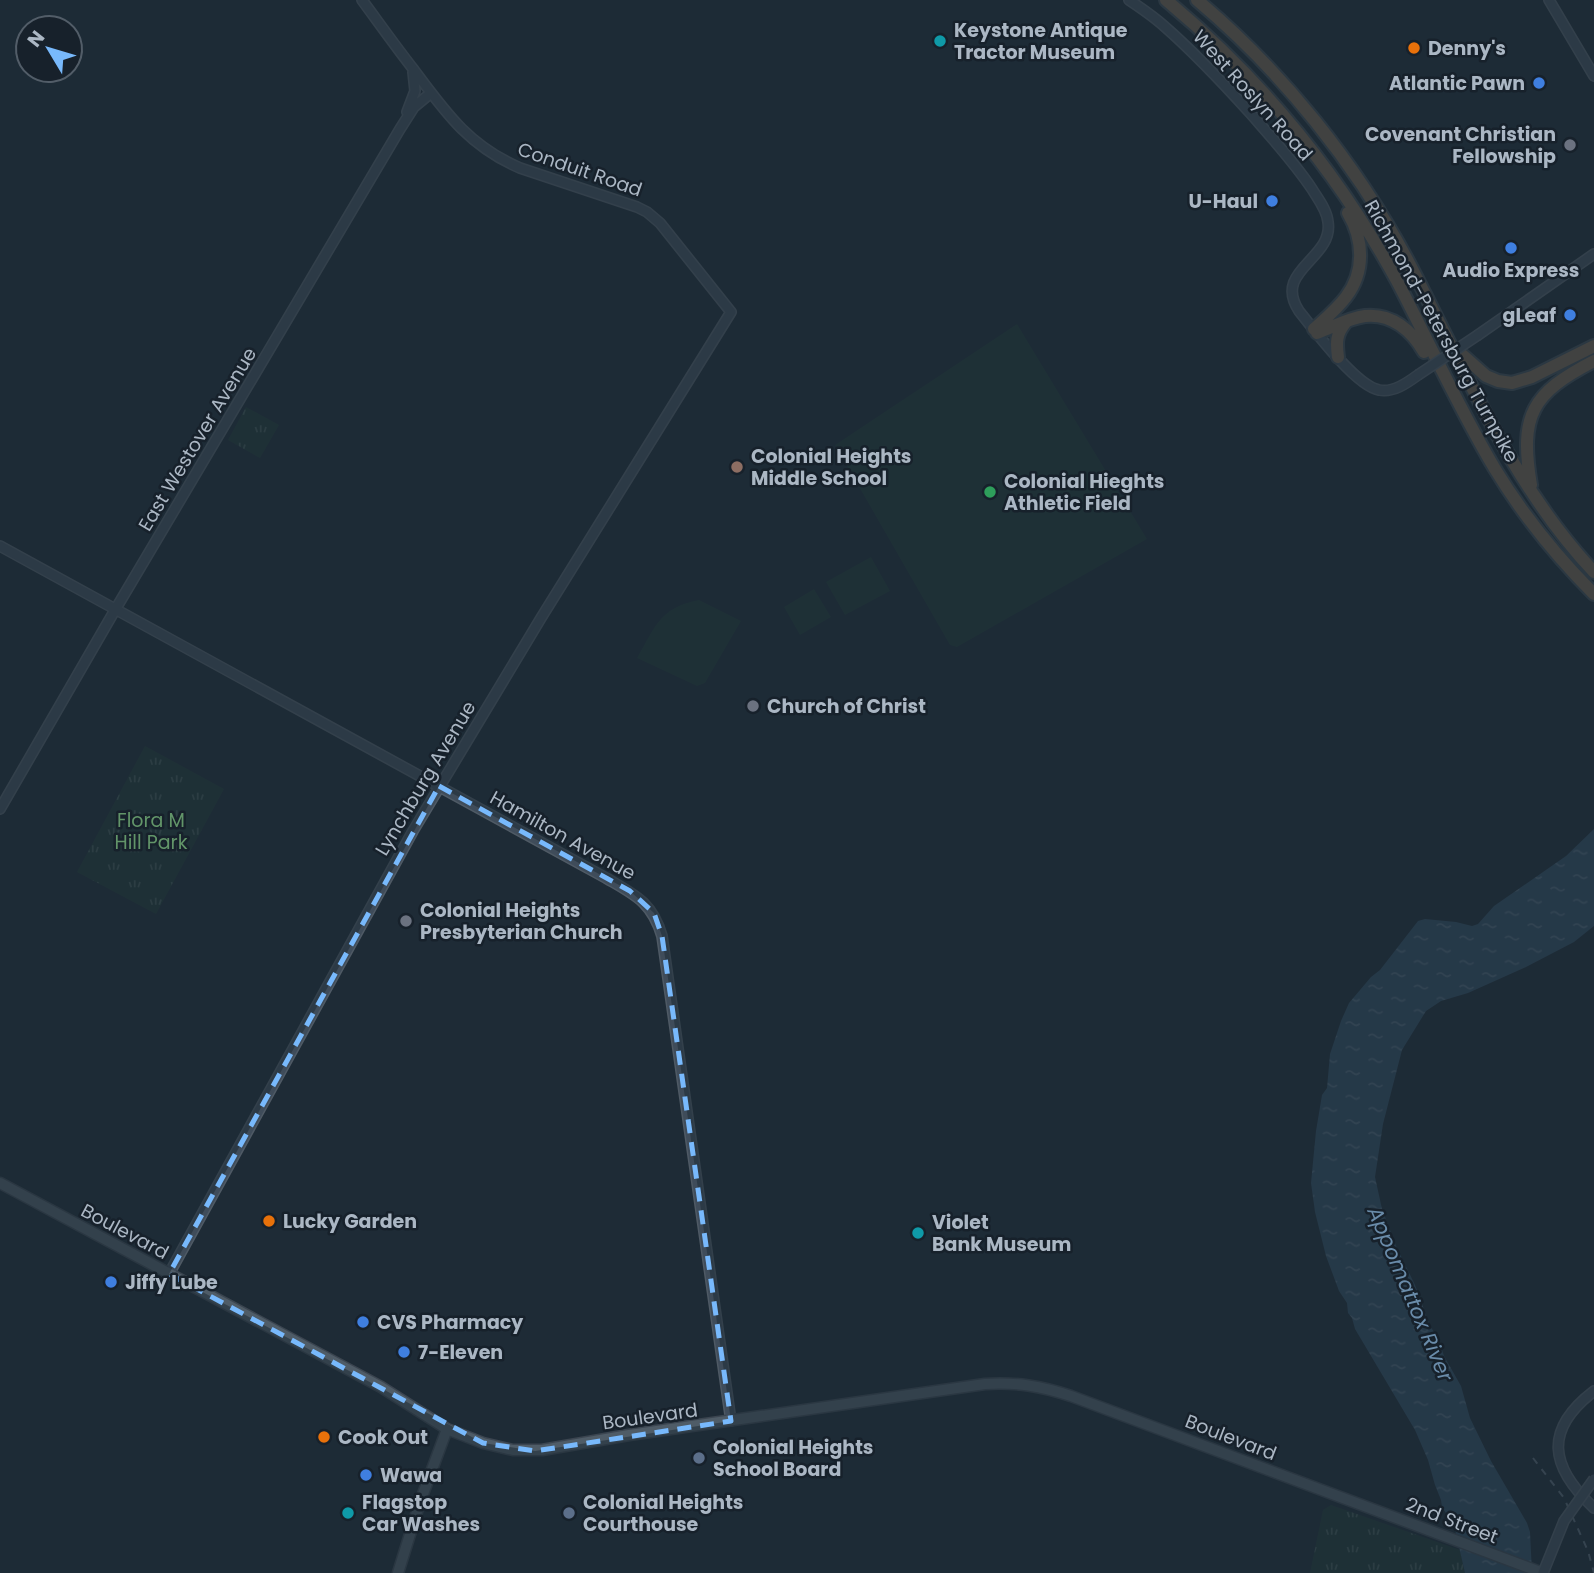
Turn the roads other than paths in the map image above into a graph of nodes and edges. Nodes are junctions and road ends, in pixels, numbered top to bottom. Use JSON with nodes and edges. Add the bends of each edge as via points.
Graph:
{"nodes":[{"id":1,"x":362,"y":0,"type":"edge"},
{"id":2,"x":1129,"y":0,"type":"edge"},
{"id":3,"x":1166,"y":0,"type":"edge"},
{"id":4,"x":1197,"y":0,"type":"edge"},
{"id":5,"x":1549,"y":0,"type":"edge"},
{"id":6,"x":411,"y":67,"type":"junction"},
{"id":7,"x":1594,"y":76,"type":"edge"},
{"id":8,"x":431,"y":93,"type":"junction"},
{"id":9,"x":400,"y":129,"type":"junction"},
{"id":10,"x":1326,"y":170,"type":"junction"},
{"id":11,"x":1594,"y":254,"type":"edge"},
{"id":12,"x":731,"y":312,"type":"joint"},
{"id":13,"x":1346,"y":322,"type":"junction"},
{"id":14,"x":1316,"y":331,"type":"junction"},
{"id":15,"x":1450,"y":344,"type":"junction"},
{"id":16,"x":1594,"y":346,"type":"edge"},
{"id":17,"x":1338,"y":357,"type":"junction"},
{"id":18,"x":1594,"y":361,"type":"edge"},
{"id":19,"x":1448,"y":383,"type":"junction"},
{"id":20,"x":1532,"y":492,"type":"junction"},
{"id":21,"x":0,"y":545,"type":"edge"},
{"id":22,"x":1594,"y":572,"type":"edge"},
{"id":23,"x":1594,"y":594,"type":"edge"},
{"id":24,"x":115,"y":610,"type":"junction"},
{"id":25,"x":439,"y":786,"type":"junction"},
{"id":26,"x":0,"y":809,"type":"edge"},
{"id":27,"x":0,"y":1183,"type":"edge"},
{"id":28,"x":169,"y":1274,"type":"junction"},
{"id":29,"x":1594,"y":1391,"type":"edge"},
{"id":30,"x":731,"y":1421,"type":"junction"},
{"id":31,"x":447,"y":1429,"type":"junction"},
{"id":32,"x":1594,"y":1479,"type":"edge"},
{"id":33,"x":1349,"y":1500,"type":"joint"},
{"id":34,"x":1594,"y":1508,"type":"edge"},
{"id":35,"x":398,"y":1573,"type":"edge"},
{"id":36,"x":1543,"y":1573,"type":"edge"}],
"edges":[{"from":1,"to":6,"type":"street","name":"Conduit Road"},
{"from":2,"to":14,"type":"street","name":"West Roslyn Road","via":[[1163,24],[1217,76],[1282,149],[1326,212],[1326,239],[1297,275],[1292,291],[1296,305]]},
{"from":3,"to":10,"type":"highway","name":"Richmond-Petersburg Turnpike","via":[[1260,88]]},
{"from":4,"to":15,"type":"highway","name":"Richmond-Petersburg Turnpike","via":[[1275,74],[1366,191]]},
{"from":5,"to":7,"type":"street"},
{"from":6,"to":8,"type":"street","name":"Conduit Road"},
{"from":6,"to":9,"type":"street","via":[[415,91]]},
{"from":8,"to":9,"type":"street","name":"East Westover Avenue","via":[[414,107]]},
{"from":8,"to":12,"type":"street","name":"Conduit Road","via":[[463,132],[502,160],[647,212]]},
{"from":9,"to":24,"type":"street","name":"East Westover Avenue"},
{"from":10,"to":14,"type":"highway","via":[[1331,189],[1358,235],[1360,263],[1346,297]]},
{"from":10,"to":19,"type":"highway","name":"Richmond-Petersburg Turnpike","via":[[1396,280]]},
{"from":11,"to":17,"type":"street","name":"West Roslyn Road","bridge":true,"via":[[1397,388],[1379,391],[1370,387]]},
{"from":12,"to":25,"type":"street","name":"Lynchburg Avenue"},
{"from":13,"to":14,"type":"highway"},
{"from":13,"to":17,"type":"highway","via":[[1337,337]]},
{"from":13,"to":19,"type":"highway","via":[[1369,316],[1396,322],[1418,341]]},
{"from":14,"to":17,"type":"street","name":"West Roslyn Road"},
{"from":15,"to":16,"type":"highway","via":[[1486,376],[1511,383]]},
{"from":15,"to":20,"type":"highway","name":"Richmond-Petersburg Turnpike"},
{"from":18,"to":20,"type":"highway","via":[[1555,384],[1534,410],[1526,448]]},
{"from":19,"to":23,"type":"highway","name":"Richmond-Petersburg Turnpike","via":[[1515,500]]},
{"from":20,"to":22,"type":"highway","name":"Richmond-Petersburg Turnpike"},
{"from":21,"to":24,"type":"street","name":"Hamilton Avenue"},
{"from":24,"to":25,"type":"street","name":"Hamilton Avenue"},
{"from":24,"to":26,"type":"street","name":"East Westover Avenue"},
{"from":25,"to":28,"type":"street","name":"Lynchburg Avenue"},
{"from":25,"to":30,"type":"street","name":"Hamilton Avenue","via":[[630,891],[654,914],[662,936]]},
{"from":27,"to":28,"type":"main road","name":"Boulevard"},
{"from":28,"to":31,"type":"main road","name":"Boulevard","via":[[382,1387]]},
{"from":29,"to":34,"type":"street","via":[[1567,1417],[1558,1445],[1564,1473]]},
{"from":30,"to":31,"type":"main road","name":"Boulevard","via":[[535,1451],[500,1448]]},
{"from":30,"to":33,"type":"main road","name":"Boulevard","via":[[985,1384],[1038,1385]]},
{"from":31,"to":35,"type":"main road"},
{"from":32,"to":36,"type":"street","bridge":true,"via":[[1564,1521]]},
{"from":33,"to":36,"type":"main road","name":"2nd Street"}]}
